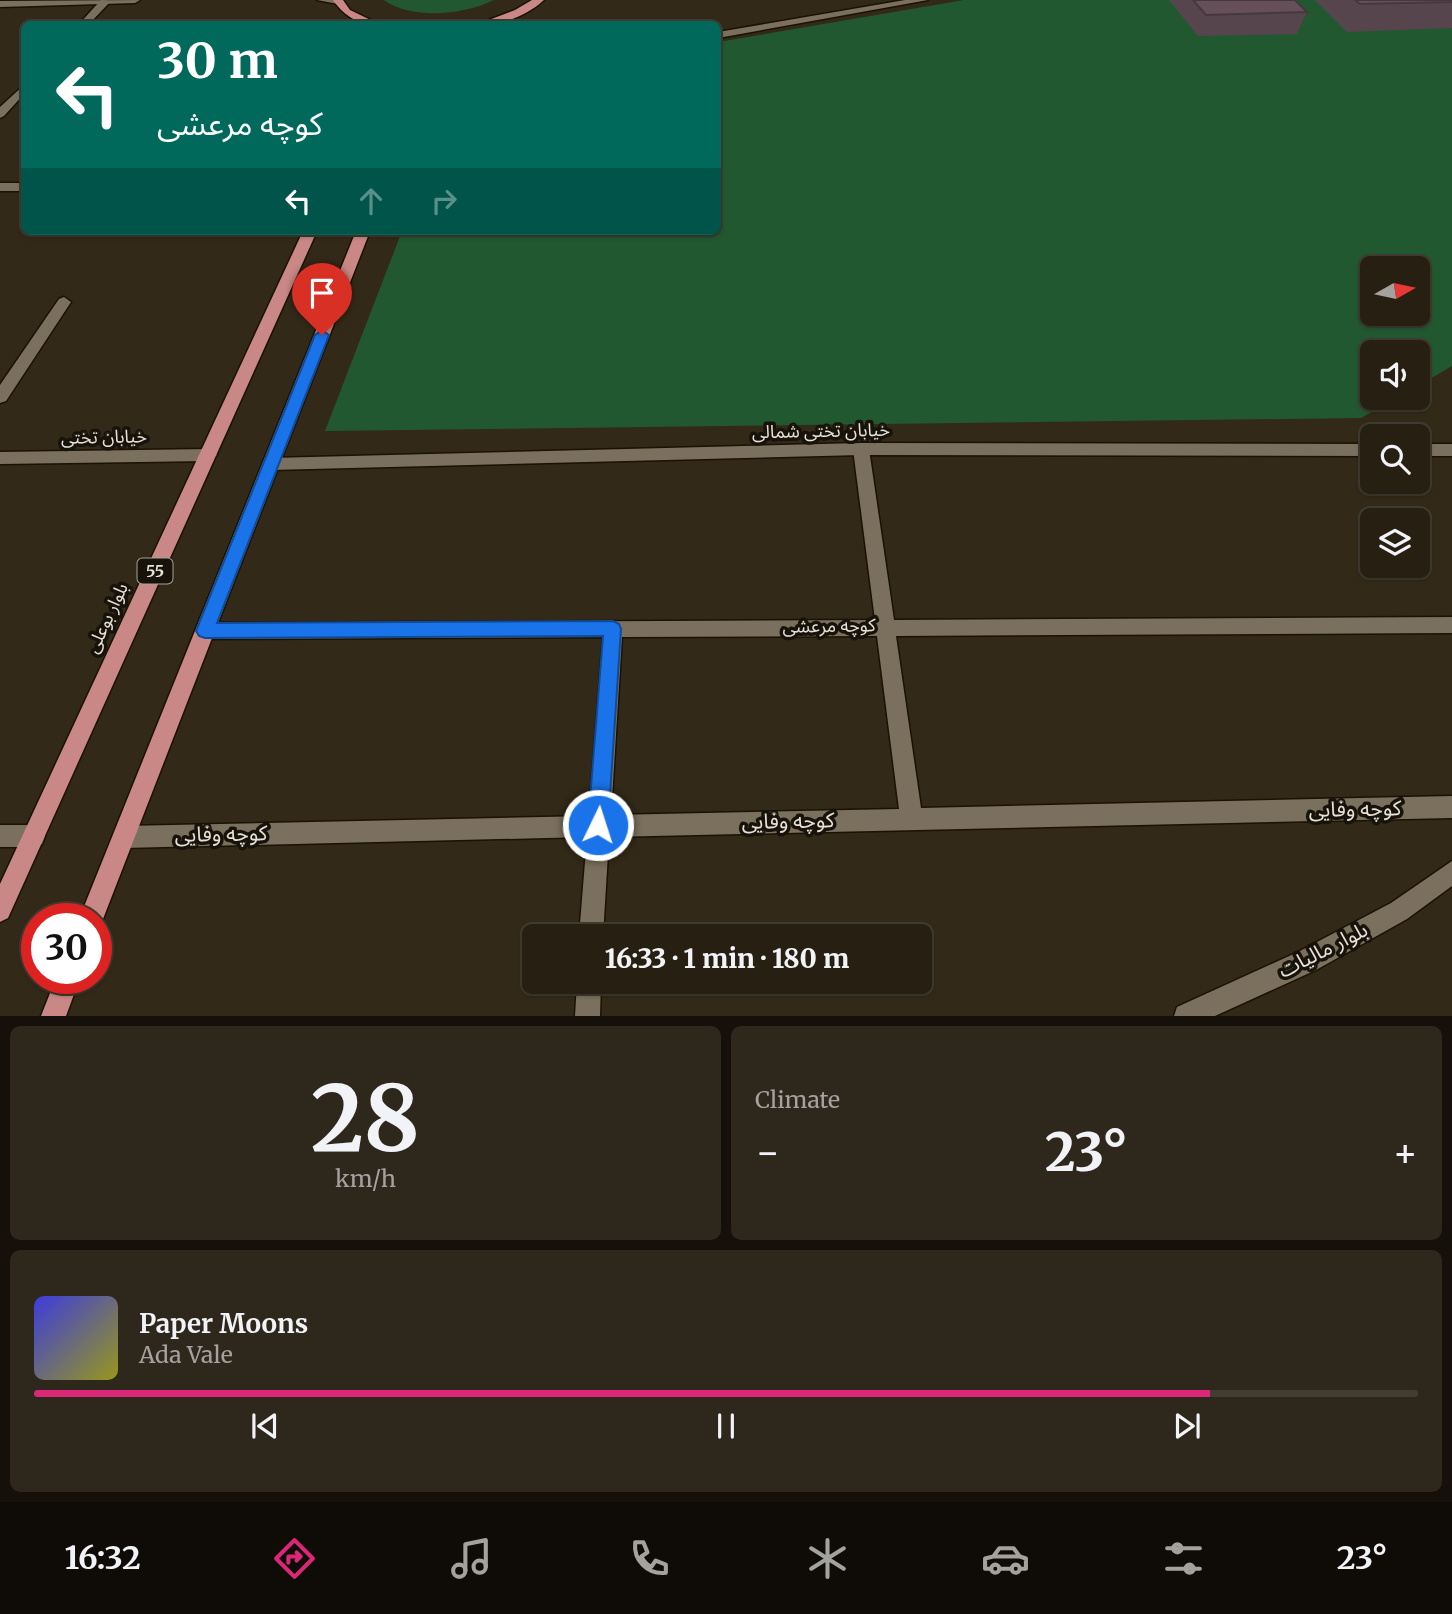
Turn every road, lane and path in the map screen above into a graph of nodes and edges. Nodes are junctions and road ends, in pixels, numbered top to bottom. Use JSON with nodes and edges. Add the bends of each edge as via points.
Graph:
{"nodes":[{"id":1,"x":135,"y":0,"type":"edge"},
{"id":2,"x":323,"y":0,"type":"edge"},
{"id":3,"x":338,"y":0,"type":"edge"},
{"id":4,"x":539,"y":0,"type":"edge"},
{"id":5,"x":923,"y":0,"type":"edge"},
{"id":6,"x":106,"y":1,"type":"edge"},
{"id":7,"x":0,"y":4,"type":"edge"},
{"id":8,"x":87,"y":21,"type":"edge"},
{"id":9,"x":367,"y":21,"type":"edge"},
{"id":10,"x":495,"y":21,"type":"edge"},
{"id":11,"x":721,"y":34,"type":"edge"},
{"id":12,"x":21,"y":91,"type":"edge"},
{"id":13,"x":0,"y":114,"type":"edge"},
{"id":14,"x":0,"y":187,"type":"edge"},
{"id":15,"x":21,"y":187,"type":"edge"},
{"id":16,"x":308,"y":235,"type":"edge"},
{"id":17,"x":361,"y":235,"type":"edge"},
{"id":18,"x":64,"y":302,"type":"dead end"},
{"id":19,"x":0,"y":397,"type":"edge"},
{"id":20,"x":861,"y":449,"type":"junction"},
{"id":21,"x":1360,"y":450,"type":"edge"},
{"id":22,"x":1430,"y":450,"type":"edge"},
{"id":23,"x":1452,"y":450,"type":"edge"},
{"id":24,"x":209,"y":454,"type":"junction"},
{"id":25,"x":0,"y":458,"type":"edge"},
{"id":26,"x":271,"y":464,"type":"junction"},
{"id":27,"x":1452,"y":625,"type":"edge"},
{"id":28,"x":886,"y":626,"type":"junction"},
{"id":29,"x":613,"y":629,"type":"junction"},
{"id":30,"x":205,"y":631,"type":"junction"},
{"id":31,"x":1452,"y":807,"type":"edge"},
{"id":32,"x":911,"y":818,"type":"junction"},
{"id":33,"x":598,"y":825,"type":"junction"},
{"id":34,"x":34,"y":835,"type":"junction"},
{"id":35,"x":0,"y":836,"type":"edge"},
{"id":36,"x":124,"y":836,"type":"junction"},
{"id":37,"x":1452,"y":872,"type":"edge"},
{"id":38,"x":97,"y":903,"type":"edge"},
{"id":39,"x":0,"y":911,"type":"edge"},
{"id":40,"x":592,"y":924,"type":"edge"},
{"id":41,"x":62,"y":994,"type":"edge"},
{"id":42,"x":588,"y":994,"type":"edge"},
{"id":43,"x":53,"y":1016,"type":"edge"},
{"id":44,"x":587,"y":1016,"type":"edge"},
{"id":45,"x":1186,"y":1016,"type":"edge"}],
"edges":[{"from":1,"to":6,"type":"street"},
{"from":2,"to":3,"type":"street"},
{"from":3,"to":9,"type":"main road","via":[[346,12]]},
{"from":4,"to":10,"type":"main road"},
{"from":5,"to":11,"type":"street"},
{"from":6,"to":7,"type":"street"},
{"from":6,"to":8,"type":"street"},
{"from":12,"to":13,"type":"street"},
{"from":14,"to":15,"type":"street"},
{"from":16,"to":24,"type":"main road","name":"بلوار بوعلی","number":"55"},
{"from":17,"to":26,"type":"main road"},
{"from":18,"to":19,"type":"street"},
{"from":20,"to":21,"type":"street","name":"خیابان تختی شمالی"},
{"from":20,"to":26,"type":"street","name":"خیابان تختی شمالی"},
{"from":20,"to":28,"type":"street"},
{"from":22,"to":23,"type":"street"},
{"from":24,"to":25,"type":"street","name":"خیابان تختی"},
{"from":24,"to":34,"type":"main road","name":"بلوار بوعلی","number":"55"},
{"from":26,"to":30,"type":"main road"},
{"from":27,"to":28,"type":"street","name":"کوچه مرعشی"},
{"from":28,"to":29,"type":"street","name":"کوچه مرعشی"},
{"from":28,"to":32,"type":"street"},
{"from":29,"to":30,"type":"street","name":"کوچه مرعشی"},
{"from":29,"to":33,"type":"street"},
{"from":30,"to":36,"type":"main road"},
{"from":31,"to":32,"type":"street","name":"کوچه وفایی"},
{"from":32,"to":33,"type":"street","name":"کوچه وفایی"},
{"from":33,"to":36,"type":"street","name":"کوچه وفایی"},
{"from":33,"to":40,"type":"street"},
{"from":34,"to":35,"type":"street"},
{"from":34,"to":39,"type":"main road","name":"بلوار بوعلی","number":"55"},
{"from":36,"to":38,"type":"main road"},
{"from":37,"to":45,"type":"street","name":"بلوار مالیات","via":[[1399,911],[1307,961]]},
{"from":41,"to":43,"type":"main road"},
{"from":42,"to":44,"type":"street"}]}
